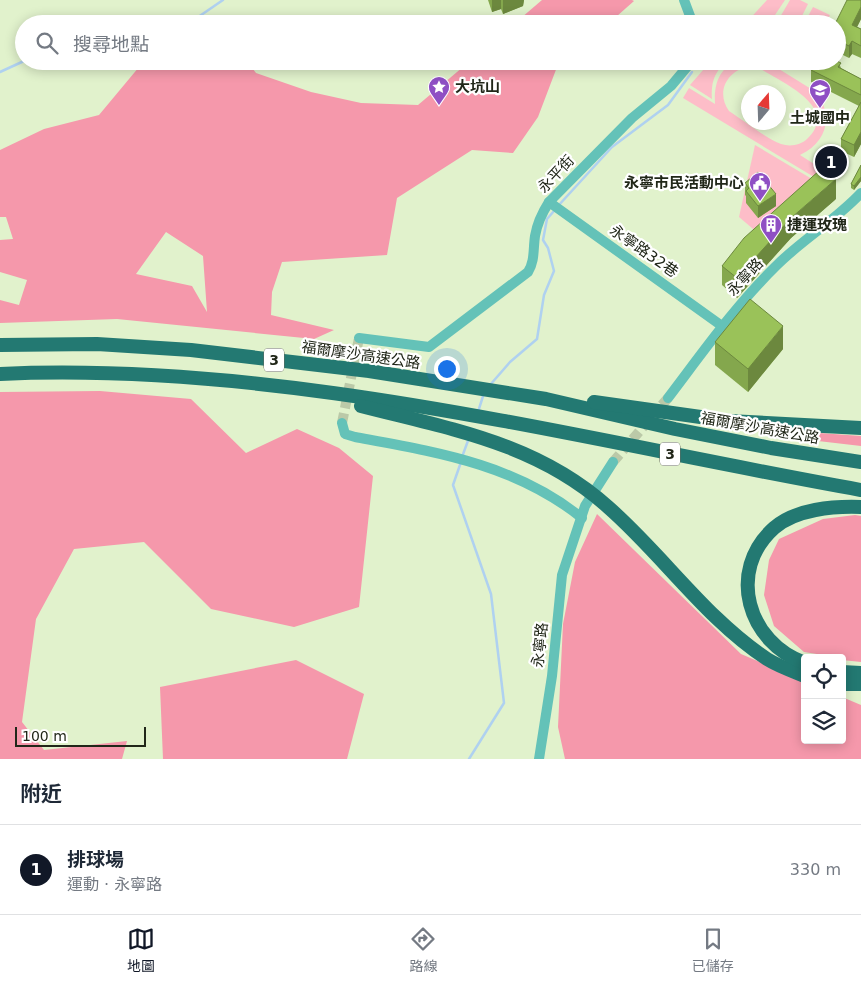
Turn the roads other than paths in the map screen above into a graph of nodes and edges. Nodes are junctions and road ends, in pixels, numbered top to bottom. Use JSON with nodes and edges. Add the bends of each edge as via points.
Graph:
{"nodes":[{"id":1,"x":684,"y":0,"type":"edge"},
{"id":2,"x":690,"y":15,"type":"edge"},
{"id":3,"x":684,"y":70,"type":"edge"},
{"id":4,"x":861,"y":193,"type":"edge"},
{"id":5,"x":548,"y":202,"type":"junction"},
{"id":6,"x":722,"y":326,"type":"junction"},
{"id":7,"x":359,"y":338,"type":"dead end"},
{"id":8,"x":0,"y":345,"type":"edge"},
{"id":9,"x":0,"y":374,"type":"edge"},
{"id":10,"x":190,"y":376,"type":"junction"},
{"id":11,"x":546,"y":398,"type":"junction"},
{"id":12,"x":668,"y":398,"type":"tunnel mouth"},
{"id":13,"x":342,"y":423,"type":"dead end"},
{"id":14,"x":861,"y":424,"type":"edge"},
{"id":15,"x":831,"y":427,"type":"junction"},
{"id":16,"x":861,"y":428,"type":"edge"},
{"id":17,"x":613,"y":462,"type":"tunnel mouth"},
{"id":18,"x":861,"y":462,"type":"edge"},
{"id":19,"x":861,"y":490,"type":"edge"},
{"id":20,"x":861,"y":507,"type":"edge"},
{"id":21,"x":582,"y":518,"type":"junction"},
{"id":22,"x":801,"y":662,"type":"edge"},
{"id":23,"x":846,"y":672,"type":"edge"},
{"id":24,"x":861,"y":673,"type":"edge"},
{"id":25,"x":801,"y":674,"type":"edge"},
{"id":26,"x":846,"y":684,"type":"edge"},
{"id":27,"x":861,"y":684,"type":"edge"},
{"id":28,"x":539,"y":759,"type":"edge"}],
"edges":[{"from":1,"to":2,"type":"street"},
{"from":3,"to":5,"type":"street","name":"永平街"},
{"from":4,"to":6,"type":"street","name":"永寧路","via":[[778,264]]},
{"from":5,"to":6,"type":"street","name":"永寧路32巷"},
{"from":5,"to":7,"type":"street","name":"永平街","via":[[539,222],[528,272],[429,347]]},
{"from":6,"to":12,"type":"street","name":"永寧路"},
{"from":8,"to":11,"type":"highway","name":"福爾摩沙高速公路","number":"3","via":[[97,344],[190,350],[369,371]]},
{"from":9,"to":10,"type":"highway","number":"3"},
{"from":10,"to":19,"type":"highway","number":"3","via":[[476,416]]},
{"from":10,"to":25,"type":"highway","via":[[361,406],[470,433],[518,450],[554,468],[607,506],[658,555],[723,626],[768,660]]},
{"from":11,"to":15,"type":"highway","via":[[589,401],[729,422]]},
{"from":11,"to":18,"type":"highway","name":"福爾摩沙高速公路","number":"3","via":[[675,429]]},
{"from":13,"to":21,"type":"street","via":[[345,434],[468,459],[502,471],[561,501]]},
{"from":14,"to":15,"type":"highway"},
{"from":15,"to":16,"type":"highway"},
{"from":17,"to":21,"type":"street","name":"永寧路","via":[[585,506]]},
{"from":20,"to":22,"type":"highway","via":[[820,509],[792,517],[774,528],[750,563],[749,607],[759,628],[773,644]]},
{"from":21,"to":28,"type":"street","name":"永寧路","via":[[562,575],[552,676]]},
{"from":23,"to":24,"type":"highway"},
{"from":26,"to":27,"type":"highway"}]}
